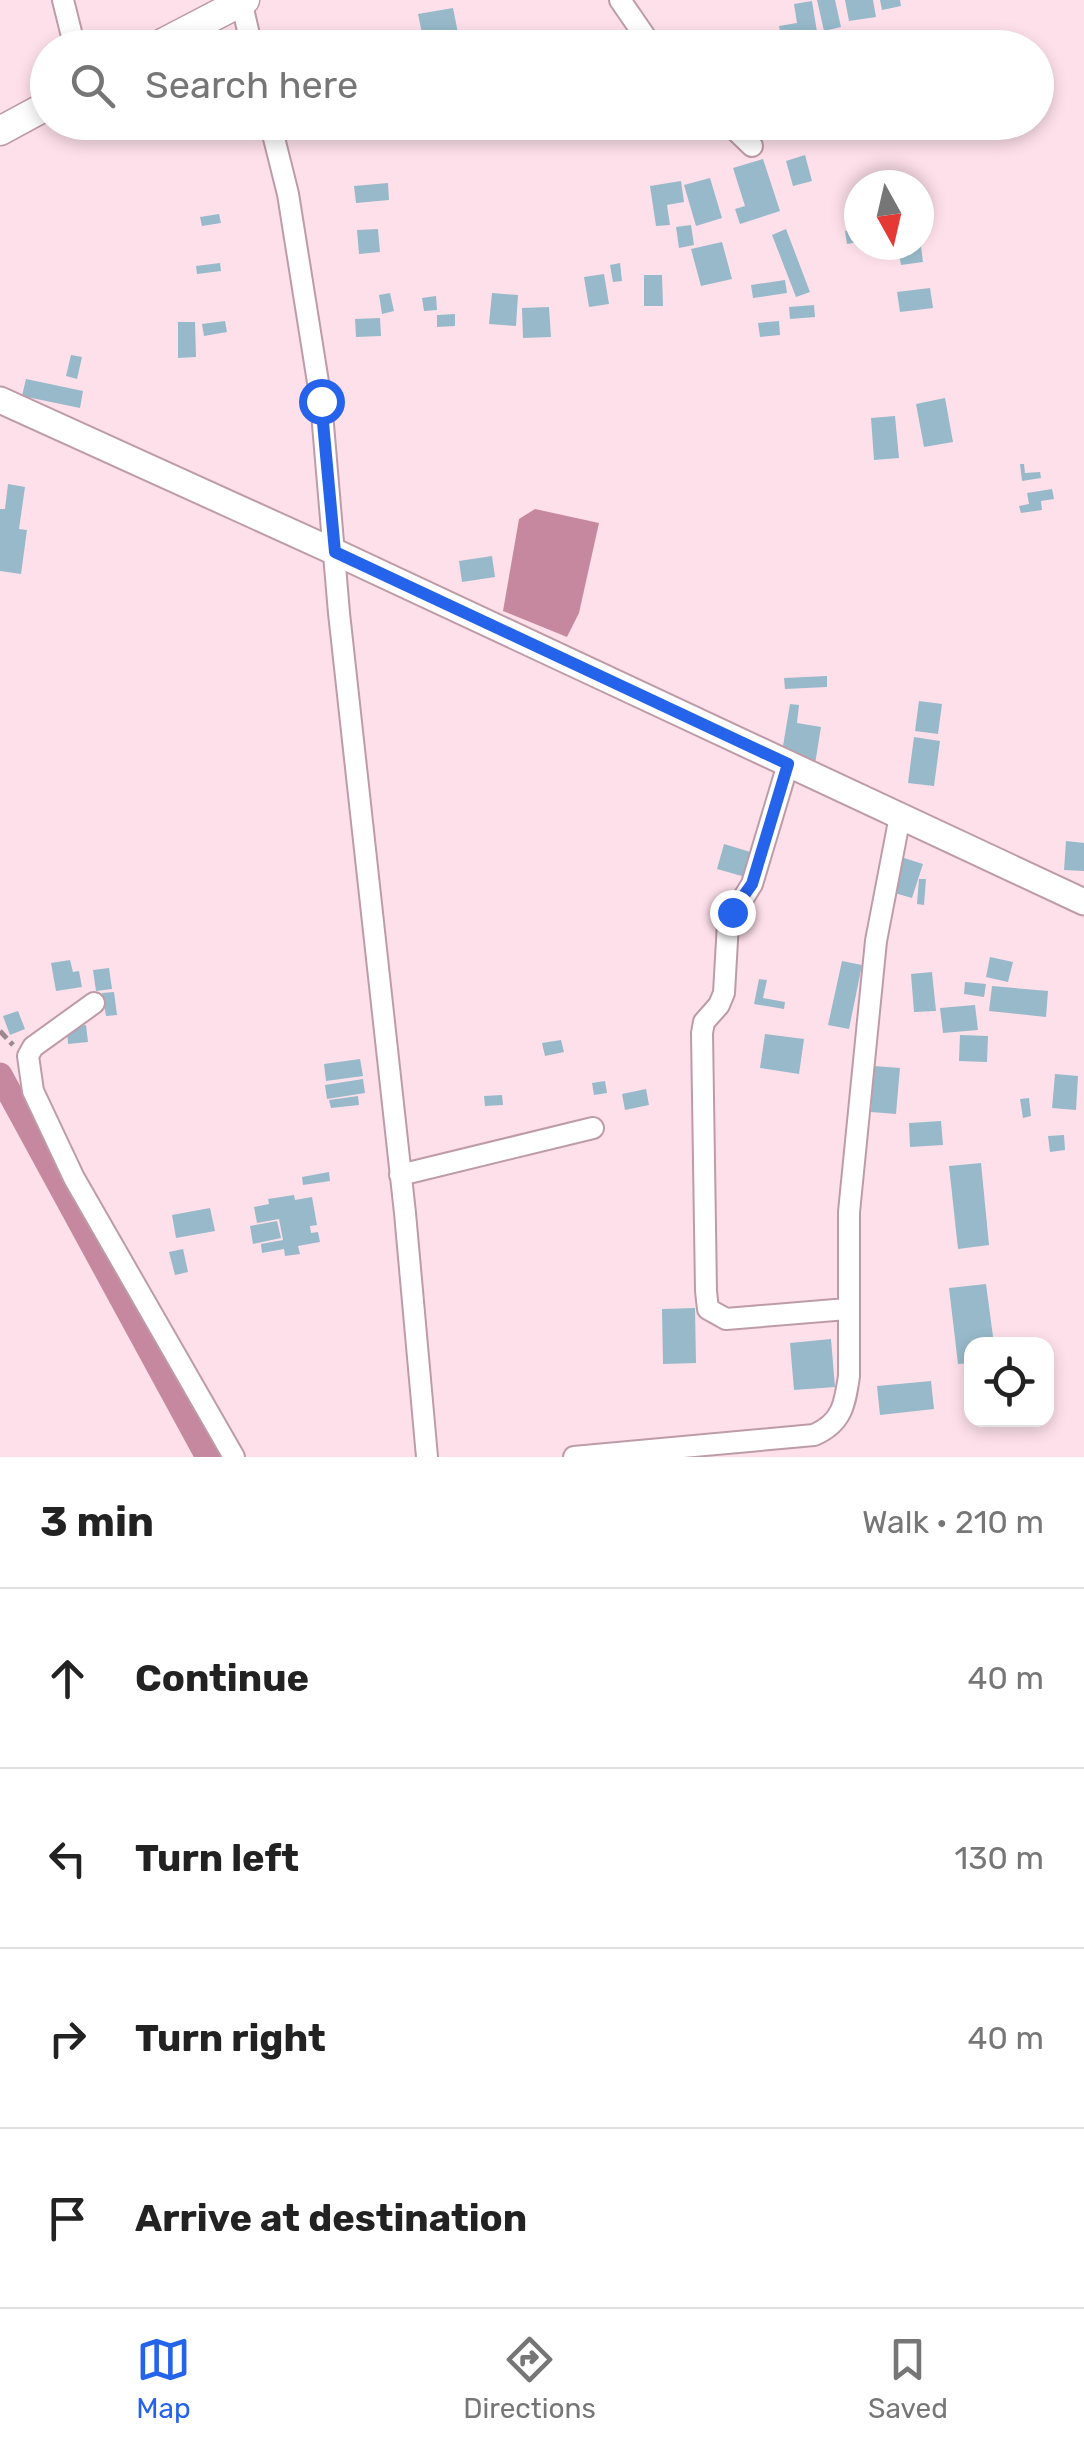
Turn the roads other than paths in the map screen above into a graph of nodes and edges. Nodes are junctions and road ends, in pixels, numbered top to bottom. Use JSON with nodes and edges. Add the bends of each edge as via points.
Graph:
{"nodes":[{"id":1,"x":63,"y":0,"type":"edge"},
{"id":2,"x":620,"y":0,"type":"edge"},
{"id":3,"x":242,"y":1,"type":"edge"},
{"id":4,"x":70,"y":30,"type":"edge"},
{"id":5,"x":187,"y":30,"type":"edge"},
{"id":6,"x":248,"y":30,"type":"edge"},
{"id":7,"x":641,"y":30,"type":"edge"},
{"id":8,"x":30,"y":115,"type":"edge"},
{"id":9,"x":0,"y":131,"type":"edge"},
{"id":10,"x":274,"y":140,"type":"edge"},
{"id":11,"x":746,"y":140,"type":"edge"},
{"id":12,"x":752,"y":146,"type":"dead end"},
{"id":13,"x":0,"y":400,"type":"edge"},
{"id":14,"x":335,"y":552,"type":"junction"},
{"id":15,"x":788,"y":764,"type":"junction"},
{"id":16,"x":900,"y":816,"type":"junction"},
{"id":17,"x":1084,"y":902,"type":"edge"},
{"id":18,"x":94,"y":1002,"type":"dead end"},
{"id":19,"x":594,"y":1128,"type":"dead end"},
{"id":20,"x":400,"y":1175,"type":"junction"},
{"id":21,"x":846,"y":1309,"type":"junction"},
{"id":22,"x":234,"y":1457,"type":"edge"},
{"id":23,"x":427,"y":1457,"type":"edge"},
{"id":24,"x":574,"y":1457,"type":"edge"}],
"edges":[{"from":1,"to":4,"type":"street"},
{"from":2,"to":7,"type":"street"},
{"from":3,"to":5,"type":"main road"},
{"from":3,"to":6,"type":"street"},
{"from":8,"to":9,"type":"main road"},
{"from":10,"to":14,"type":"street","via":[[321,401]]},
{"from":11,"to":12,"type":"street"},
{"from":13,"to":14,"type":"street"},
{"from":14,"to":15,"type":"street"},
{"from":14,"to":20,"type":"street"},
{"from":15,"to":16,"type":"street"},
{"from":15,"to":21,"type":"street","via":[[752,884],[728,923],[724,993],[702,1033],[706,1291],[708,1309],[726,1319]]},
{"from":16,"to":17,"type":"street"},
{"from":16,"to":21,"type":"street","via":[[876,941]]},
{"from":18,"to":22,"type":"street","via":[[33,1047],[33,1091],[74,1178]]},
{"from":19,"to":20,"type":"street"},
{"from":20,"to":23,"type":"street"},
{"from":21,"to":24,"type":"street","via":[[846,1402],[828,1429]]}]}
